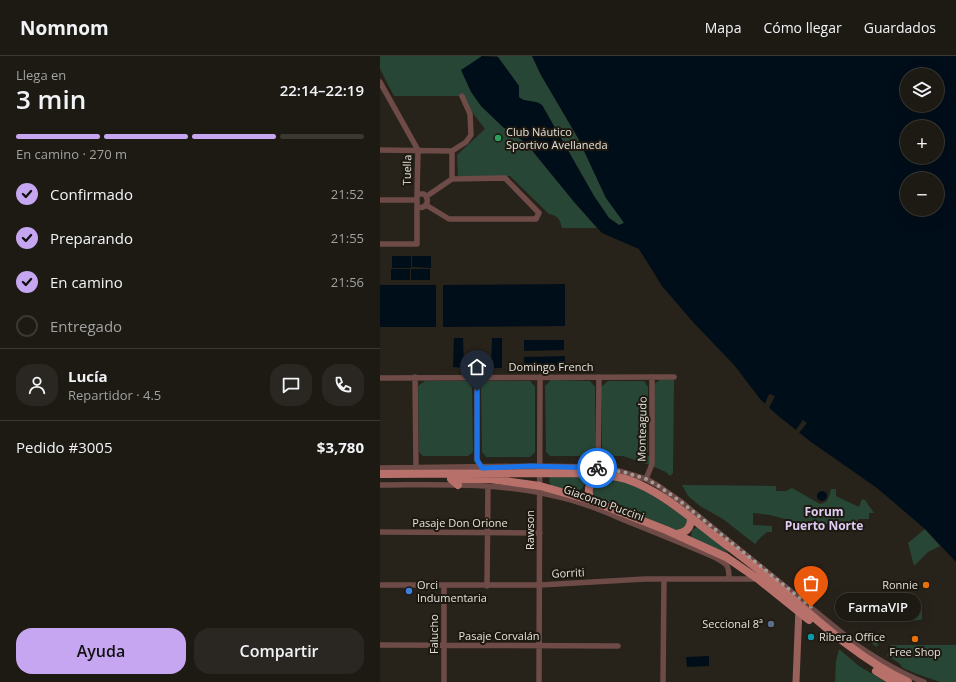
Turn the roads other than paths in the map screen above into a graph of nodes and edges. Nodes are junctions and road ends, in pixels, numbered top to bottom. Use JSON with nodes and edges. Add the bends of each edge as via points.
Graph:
{"nodes":[{"id":1,"x":381,"y":85,"type":"edge"},
{"id":2,"x":462,"y":96,"type":"dead end"},
{"id":3,"x":380,"y":150,"type":"edge"},
{"id":4,"x":418,"y":150,"type":"junction"},
{"id":5,"x":452,"y":151,"type":"junction"},
{"id":6,"x":452,"y":179,"type":"junction"},
{"id":7,"x":427,"y":196,"type":"junction"},
{"id":8,"x":417,"y":197,"type":"junction"},
{"id":9,"x":380,"y":200,"type":"edge"},
{"id":10,"x":426,"y":206,"type":"junction"},
{"id":11,"x":417,"y":207,"type":"junction"},
{"id":12,"x":380,"y":244,"type":"edge"},
{"id":13,"x":477,"y":377,"type":"junction"},
{"id":14,"x":540,"y":377,"type":"junction"},
{"id":15,"x":599,"y":377,"type":"junction"},
{"id":16,"x":652,"y":377,"type":"junction"},
{"id":17,"x":674,"y":377,"type":"dead end"},
{"id":18,"x":380,"y":378,"type":"edge"},
{"id":19,"x":415,"y":378,"type":"junction"},
{"id":20,"x":380,"y":468,"type":"edge"},
{"id":21,"x":390,"y":468,"type":"junction"},
{"id":22,"x":416,"y":468,"type":"junction"},
{"id":23,"x":482,"y":468,"type":"junction"},
{"id":24,"x":540,"y":470,"type":"junction"},
{"id":25,"x":603,"y":471,"type":"junction"},
{"id":26,"x":490,"y":473,"type":"junction"},
{"id":27,"x":380,"y":474,"type":"edge"},
{"id":28,"x":398,"y":474,"type":"junction"},
{"id":29,"x":643,"y":478,"type":"junction"},
{"id":30,"x":380,"y":479,"type":"edge"},
{"id":31,"x":451,"y":479,"type":"junction"},
{"id":32,"x":632,"y":481,"type":"junction"},
{"id":33,"x":380,"y":485,"type":"edge"},
{"id":34,"x":458,"y":485,"type":"junction"},
{"id":35,"x":488,"y":486,"type":"junction"},
{"id":36,"x":540,"y":489,"type":"junction"},
{"id":37,"x":576,"y":498,"type":"junction"},
{"id":38,"x":590,"y":500,"type":"junction"},
{"id":39,"x":679,"y":505,"type":"junction"},
{"id":40,"x":691,"y":518,"type":"junction"},
{"id":41,"x":380,"y":532,"type":"edge"},
{"id":42,"x":488,"y":533,"type":"junction"},
{"id":43,"x":540,"y":533,"type":"junction"},
{"id":44,"x":676,"y":534,"type":"junction"},
{"id":45,"x":664,"y":579,"type":"junction"},
{"id":46,"x":729,"y":579,"type":"junction"},
{"id":47,"x":758,"y":579,"type":"junction"},
{"id":48,"x":380,"y":585,"type":"edge"},
{"id":49,"x":540,"y":585,"type":"junction"},
{"id":50,"x":444,"y":586,"type":"junction"},
{"id":51,"x":487,"y":586,"type":"junction"},
{"id":52,"x":799,"y":604,"type":"junction"},
{"id":53,"x":380,"y":645,"type":"edge"},
{"id":54,"x":444,"y":646,"type":"junction"},
{"id":55,"x":540,"y":646,"type":"junction"},
{"id":56,"x":618,"y":646,"type":"dead end"},
{"id":57,"x":444,"y":682,"type":"edge"},
{"id":58,"x":539,"y":682,"type":"edge"},
{"id":59,"x":663,"y":682,"type":"edge"},
{"id":60,"x":796,"y":682,"type":"edge"},
{"id":61,"x":894,"y":682,"type":"edge"},
{"id":62,"x":908,"y":682,"type":"edge"},
{"id":63,"x":924,"y":682,"type":"edge"}],
"edges":[{"from":1,"to":4,"type":"street","name":"Tuella"},
{"from":2,"to":5,"type":"street","via":[[470,114],[470,135],[466,142]]},
{"from":3,"to":4,"type":"street"},
{"from":4,"to":5,"type":"street"},
{"from":4,"to":8,"type":"street","name":"Tuella"},
{"from":5,"to":6,"type":"street"},
{"from":6,"to":7,"type":"street"},
{"from":6,"to":10,"type":"street","via":[[505,178],[539,213],[536,219],[450,219]]},
{"from":7,"to":8,"type":"street","via":[[420,193]]},
{"from":7,"to":10,"type":"street"},
{"from":8,"to":9,"type":"street"},
{"from":8,"to":11,"type":"street","name":"Tuella"},
{"from":10,"to":11,"type":"street"},
{"from":11,"to":12,"type":"street","name":"Tuella","via":[[417,244]]},
{"from":13,"to":14,"type":"street","name":"Domingo French"},
{"from":13,"to":19,"type":"street","name":"Domingo French"},
{"from":13,"to":23,"type":"street","via":[[477,460]]},
{"from":14,"to":15,"type":"street","name":"Domingo French"},
{"from":14,"to":24,"type":"street","name":"Rawson"},
{"from":15,"to":16,"type":"street","name":"Domingo French"},
{"from":15,"to":25,"type":"street","via":[[598,459]]},
{"from":16,"to":17,"type":"street","name":"Domingo French"},
{"from":16,"to":29,"type":"street","name":"Monteagudo","via":[[652,464]]},
{"from":18,"to":19,"type":"street","name":"Domingo French"},
{"from":19,"to":22,"type":"street"},
{"from":20,"to":21,"type":"street"},
{"from":21,"to":22,"type":"street"},
{"from":21,"to":28,"type":"main road"},
{"from":22,"to":23,"type":"street"},
{"from":23,"to":24,"type":"street"},
{"from":23,"to":26,"type":"main road"},
{"from":24,"to":25,"type":"main road","via":[[584,473]]},
{"from":24,"to":26,"type":"main road"},
{"from":24,"to":36,"type":"street","name":"Rawson"},
{"from":25,"to":29,"type":"street","via":[[624,472]]},
{"from":25,"to":32,"type":"main road"},
{"from":25,"to":38,"type":"main road","via":[[589,486]]},
{"from":26,"to":28,"type":"main road"},
{"from":27,"to":28,"type":"main road"},
{"from":29,"to":32,"type":"main road"},
{"from":29,"to":39,"type":"street","via":[[657,485]]},
{"from":30,"to":31,"type":"main road"},
{"from":31,"to":34,"type":"main road"},
{"from":31,"to":36,"type":"main road","via":[[490,479]]},
{"from":32,"to":39,"type":"main road"},
{"from":33,"to":34,"type":"street"},
{"from":34,"to":35,"type":"street"},
{"from":35,"to":36,"type":"street"},
{"from":35,"to":42,"type":"street"},
{"from":36,"to":37,"type":"main road"},
{"from":36,"to":43,"type":"street","name":"Rawson"},
{"from":37,"to":38,"type":"main road"},
{"from":37,"to":46,"type":"street","name":"Giacomo Puccini","via":[[726,563],[729,567]]},
{"from":38,"to":44,"type":"main road"},
{"from":39,"to":40,"type":"main road"},
{"from":39,"to":52,"type":"street"},
{"from":40,"to":44,"type":"main road","via":[[688,530]]},
{"from":40,"to":52,"type":"main road"},
{"from":41,"to":42,"type":"street","name":"Pasaje Don Orione"},
{"from":42,"to":43,"type":"street","name":"Pasaje Don Orione"},
{"from":42,"to":51,"type":"street"},
{"from":43,"to":49,"type":"street","name":"Rawson"},
{"from":44,"to":47,"type":"main road","via":[[726,557]]},
{"from":45,"to":46,"type":"street","name":"Gorriti"},
{"from":45,"to":49,"type":"street","name":"Gorriti"},
{"from":45,"to":59,"type":"street"},
{"from":46,"to":47,"type":"street","name":"Gorriti"},
{"from":47,"to":52,"type":"main road"},
{"from":48,"to":50,"type":"street","name":"Gorriti"},
{"from":49,"to":51,"type":"street","name":"Gorriti"},
{"from":49,"to":55,"type":"street","name":"Rawson"},
{"from":50,"to":51,"type":"street","name":"Gorriti"},
{"from":50,"to":54,"type":"street","name":"Falucho"},
{"from":52,"to":60,"type":"main road"},
{"from":52,"to":61,"type":"main road","via":[[874,670]]},
{"from":52,"to":62,"type":"main road","via":[[876,666]]},
{"from":52,"to":63,"type":"street","via":[[881,662]]},
{"from":53,"to":54,"type":"street","name":"Pasaje Corvalán"},
{"from":54,"to":55,"type":"street","name":"Pasaje Corvalán"},
{"from":54,"to":57,"type":"street","name":"Falucho"},
{"from":55,"to":56,"type":"street","name":"Pasaje Corvalán"},
{"from":55,"to":58,"type":"street","name":"Rawson"}]}
